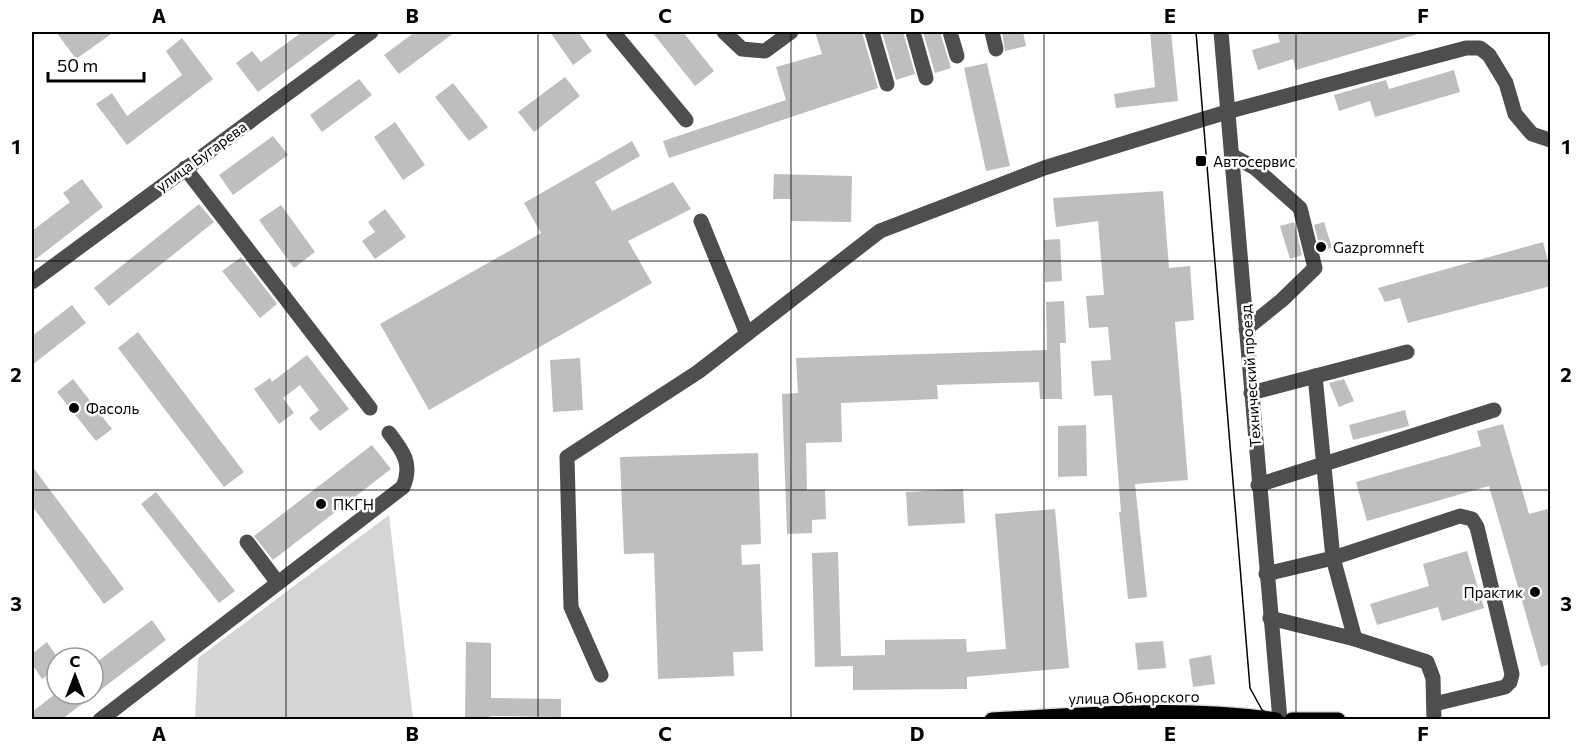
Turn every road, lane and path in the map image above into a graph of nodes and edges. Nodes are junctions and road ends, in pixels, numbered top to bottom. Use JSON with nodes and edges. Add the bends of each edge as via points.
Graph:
{"nodes":[{"id":1,"x":371,"y":32,"type":"edge"},
{"id":2,"x":613,"y":32,"type":"edge"},
{"id":3,"x":724,"y":32,"type":"edge"},
{"id":4,"x":791,"y":32,"type":"edge"},
{"id":5,"x":872,"y":32,"type":"edge"},
{"id":6,"x":913,"y":32,"type":"edge"},
{"id":7,"x":950,"y":32,"type":"edge"},
{"id":8,"x":992,"y":32,"type":"edge"},
{"id":9,"x":1221,"y":32,"type":"edge"},
{"id":10,"x":996,"y":49,"type":"dead end"},
{"id":11,"x":957,"y":56,"type":"dead end"},
{"id":12,"x":926,"y":78,"type":"dead end"},
{"id":13,"x":887,"y":84,"type":"dead end"},
{"id":14,"x":1230,"y":111,"type":"junction"},
{"id":15,"x":686,"y":120,"type":"dead end"},
{"id":16,"x":1551,"y":140,"type":"edge"},
{"id":17,"x":1233,"y":156,"type":"junction"},
{"id":18,"x":185,"y":168,"type":"junction"},
{"id":19,"x":701,"y":221,"type":"dead end"},
{"id":20,"x":32,"y":282,"type":"edge"},
{"id":21,"x":1246,"y":329,"type":"junction"},
{"id":22,"x":747,"y":334,"type":"junction"},
{"id":23,"x":1407,"y":352,"type":"dead end"},
{"id":24,"x":1316,"y":376,"type":"junction"},
{"id":25,"x":1251,"y":393,"type":"junction"},
{"id":26,"x":370,"y":408,"type":"dead end"},
{"id":27,"x":1494,"y":410,"type":"dead end"},
{"id":28,"x":389,"y":433,"type":"dead end"},
{"id":29,"x":1324,"y":464,"type":"junction"},
{"id":30,"x":1258,"y":485,"type":"junction"},
{"id":31,"x":247,"y":542,"type":"dead end"},
{"id":32,"x":1333,"y":558,"type":"junction"},
{"id":33,"x":1266,"y":574,"type":"junction"},
{"id":34,"x":278,"y":583,"type":"junction"},
{"id":35,"x":1270,"y":618,"type":"junction"},
{"id":36,"x":1355,"y":639,"type":"junction"},
{"id":37,"x":602,"y":675,"type":"dead end"},
{"id":38,"x":1434,"y":712,"type":"edge"},
{"id":39,"x":100,"y":720,"type":"edge"},
{"id":40,"x":992,"y":720,"type":"edge"},
{"id":41,"x":1278,"y":720,"type":"edge"},
{"id":42,"x":1292,"y":720,"type":"edge"},
{"id":43,"x":1338,"y":720,"type":"edge"}],
"edges":[{"from":1,"to":18,"type":"street","name":"улица Бугарева"},
{"from":2,"to":15,"type":"street"},
{"from":3,"to":4,"type":"street","via":[[742,49],[765,51]]},
{"from":5,"to":13,"type":"street"},
{"from":6,"to":12,"type":"street"},
{"from":7,"to":11,"type":"street"},
{"from":8,"to":10,"type":"street"},
{"from":9,"to":14,"type":"street","name":"Технический проезд"},
{"from":14,"to":16,"type":"street","via":[[1434,56],[1480,48],[1489,55],[1506,83],[1515,114],[1532,134]]},
{"from":14,"to":17,"type":"street","name":"Технический проезд"},
{"from":14,"to":22,"type":"street","via":[[1044,168],[880,231]]},
{"from":17,"to":21,"type":"street","name":"Технический проезд"},
{"from":17,"to":21,"type":"street","via":[[1255,168],[1300,208],[1315,268]]},
{"from":18,"to":20,"type":"street","name":"улица Бугарева"},
{"from":18,"to":26,"type":"street"},
{"from":19,"to":22,"type":"street"},
{"from":21,"to":25,"type":"street","name":"Технический проезд"},
{"from":22,"to":37,"type":"street","via":[[698,372],[567,457],[572,607]]},
{"from":23,"to":24,"type":"street"},
{"from":24,"to":25,"type":"street"},
{"from":24,"to":29,"type":"street"},
{"from":25,"to":30,"type":"street","name":"Технический проезд"},
{"from":27,"to":29,"type":"street"},
{"from":28,"to":34,"type":"street","via":[[404,453],[408,466],[403,487]]},
{"from":29,"to":30,"type":"street"},
{"from":29,"to":32,"type":"street"},
{"from":30,"to":33,"type":"street","name":"Технический проезд"},
{"from":31,"to":34,"type":"street"},
{"from":32,"to":33,"type":"street"},
{"from":32,"to":36,"type":"street"},
{"from":32,"to":38,"type":"street","via":[[1460,516],[1472,519],[1512,674],[1505,687]]},
{"from":33,"to":35,"type":"street","name":"Технический проезд"},
{"from":34,"to":39,"type":"street"},
{"from":35,"to":36,"type":"street"},
{"from":35,"to":41,"type":"street","name":"Технический проезд"},
{"from":36,"to":38,"type":"street","via":[[1427,662],[1433,678]]},
{"from":40,"to":41,"type":"main road","name":"улица Обнорского","via":[[1134,713],[1241,714]]},
{"from":42,"to":43,"type":"main road"}]}
